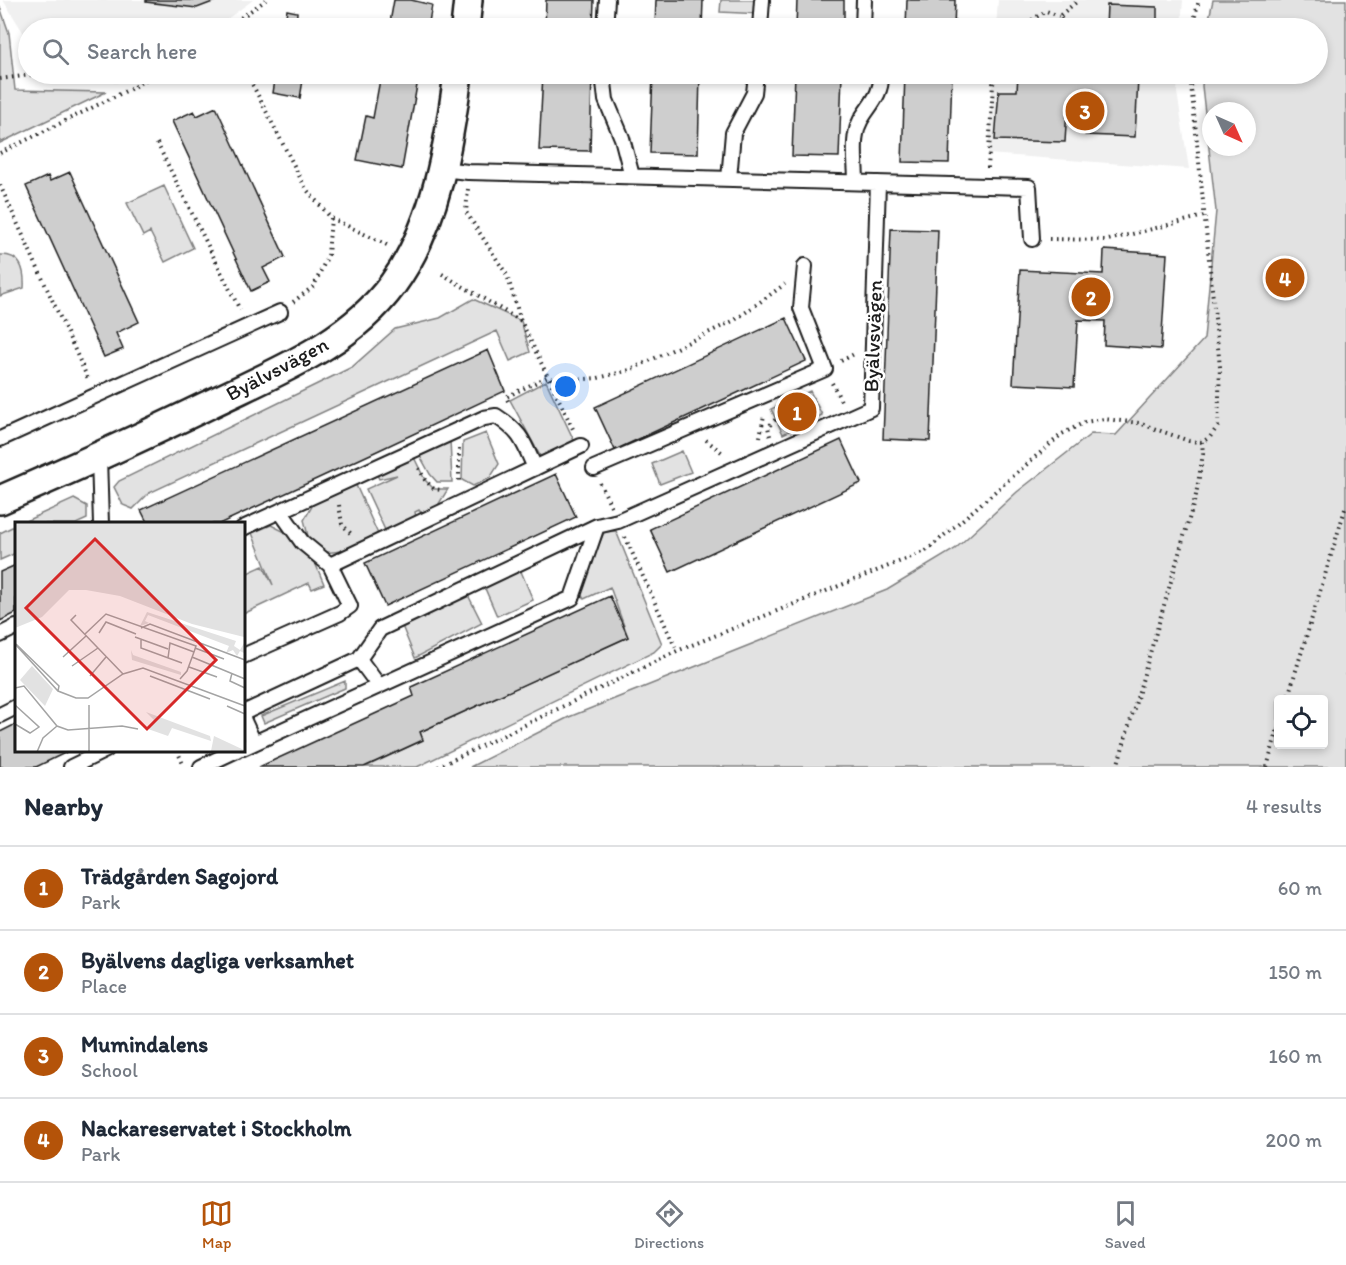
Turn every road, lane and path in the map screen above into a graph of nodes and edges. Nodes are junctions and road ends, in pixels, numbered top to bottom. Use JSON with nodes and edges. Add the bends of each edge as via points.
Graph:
{"nodes":[{"id":1,"x":266,"y":0,"type":"edge"},
{"id":2,"x":468,"y":0,"type":"edge"},
{"id":3,"x":607,"y":0,"type":"edge"},
{"id":4,"x":762,"y":0,"type":"edge"},
{"id":5,"x":864,"y":0,"type":"edge"},
{"id":6,"x":1079,"y":0,"type":"edge"},
{"id":7,"x":1199,"y":0,"type":"edge"},
{"id":8,"x":1059,"y":16,"type":"joint"},
{"id":9,"x":240,"y":18,"type":"edge"},
{"id":10,"x":466,"y":18,"type":"edge"},
{"id":11,"x":606,"y":18,"type":"edge"},
{"id":12,"x":761,"y":18,"type":"edge"},
{"id":13,"x":863,"y":18,"type":"edge"},
{"id":14,"x":1035,"y":18,"type":"edge"},
{"id":15,"x":1194,"y":18,"type":"edge"},
{"id":16,"x":18,"y":77,"type":"edge"},
{"id":17,"x":0,"y":79,"type":"edge"},
{"id":18,"x":138,"y":84,"type":"edge"},
{"id":19,"x":252,"y":84,"type":"edge"},
{"id":20,"x":457,"y":84,"type":"edge"},
{"id":21,"x":604,"y":84,"type":"edge"},
{"id":22,"x":755,"y":84,"type":"edge"},
{"id":23,"x":881,"y":84,"type":"edge"},
{"id":24,"x":993,"y":84,"type":"edge"},
{"id":25,"x":1191,"y":84,"type":"edge"},
{"id":26,"x":157,"y":144,"type":"dead end"},
{"id":27,"x":0,"y":153,"type":"edge"},
{"id":28,"x":455,"y":171,"type":"junction"},
{"id":29,"x":632,"y":176,"type":"junction"},
{"id":30,"x":729,"y":179,"type":"junction"},
{"id":31,"x":856,"y":182,"type":"junction"},
{"id":32,"x":878,"y":183,"type":"junction"},
{"id":33,"x":0,"y":184,"type":"edge"},
{"id":34,"x":987,"y":186,"type":"junction"},
{"id":35,"x":1204,"y":216,"type":"junction"},
{"id":36,"x":331,"y":218,"type":"junction"},
{"id":37,"x":1032,"y":239,"type":"joint"},
{"id":38,"x":388,"y":246,"type":"dead end"},
{"id":39,"x":805,"y":270,"type":"joint"},
{"id":40,"x":280,"y":312,"type":"joint"},
{"id":41,"x":521,"y":321,"type":"dead end"},
{"id":42,"x":248,"y":327,"type":"junction"},
{"id":43,"x":767,"y":393,"type":"junction"},
{"id":44,"x":96,"y":396,"type":"junction"},
{"id":45,"x":776,"y":420,"type":"dead end"},
{"id":46,"x":510,"y":425,"type":"junction"},
{"id":47,"x":688,"y":428,"type":"junction"},
{"id":48,"x":459,"y":429,"type":"junction"},
{"id":49,"x":0,"y":439,"type":"edge"},
{"id":50,"x":1202,"y":441,"type":"junction"},
{"id":51,"x":581,"y":446,"type":"dead end"},
{"id":52,"x":411,"y":451,"type":"junction"},
{"id":53,"x":99,"y":458,"type":"junction"},
{"id":54,"x":757,"y":459,"type":"junction"},
{"id":55,"x":741,"y":466,"type":"junction"},
{"id":56,"x":535,"y":468,"type":"junction"},
{"id":57,"x":594,"y":468,"type":"dead end"},
{"id":58,"x":459,"y":488,"type":"junction"},
{"id":59,"x":329,"y":489,"type":"junction"},
{"id":60,"x":0,"y":500,"type":"edge"},
{"id":61,"x":464,"y":501,"type":"junction"},
{"id":62,"x":1346,"y":506,"type":"edge"},
{"id":63,"x":280,"y":511,"type":"junction"},
{"id":64,"x":101,"y":522,"type":"edge"},
{"id":65,"x":597,"y":526,"type":"junction"},
{"id":66,"x":244,"y":528,"type":"edge"},
{"id":67,"x":365,"y":549,"type":"junction"},
{"id":68,"x":330,"y":565,"type":"junction"},
{"id":69,"x":15,"y":628,"type":"edge"},
{"id":70,"x":0,"y":635,"type":"edge"},
{"id":71,"x":244,"y":656,"type":"edge"},
{"id":72,"x":359,"y":659,"type":"junction"},
{"id":73,"x":378,"y":686,"type":"junction"},
{"id":74,"x":1288,"y":695,"type":"edge"},
{"id":75,"x":15,"y":708,"type":"edge"},
{"id":76,"x":244,"y":713,"type":"edge"},
{"id":77,"x":0,"y":715,"type":"edge"},
{"id":78,"x":244,"y":723,"type":"edge"},
{"id":79,"x":1274,"y":742,"type":"edge"},
{"id":80,"x":249,"y":745,"type":"edge"},
{"id":81,"x":102,"y":752,"type":"edge"},
{"id":82,"x":178,"y":752,"type":"edge"},
{"id":83,"x":233,"y":752,"type":"edge"},
{"id":84,"x":70,"y":767,"type":"edge"},
{"id":85,"x":185,"y":767,"type":"edge"},
{"id":86,"x":201,"y":767,"type":"edge"},
{"id":87,"x":438,"y":767,"type":"edge"},
{"id":88,"x":1117,"y":767,"type":"edge"},
{"id":89,"x":1267,"y":767,"type":"edge"}],
"edges":[{"from":1,"to":9,"type":"path"},
{"from":2,"to":10,"type":"street"},
{"from":3,"to":11,"type":"lane"},
{"from":4,"to":12,"type":"lane"},
{"from":5,"to":13,"type":"lane"},
{"from":6,"to":8,"type":"path"},
{"from":7,"to":15,"type":"path"},
{"from":8,"to":14,"type":"path","via":[[1046,11]]},
{"from":16,"to":17,"type":"path"},
{"from":18,"to":27,"type":"path"},
{"from":19,"to":36,"type":"path","via":[[306,189]]},
{"from":20,"to":28,"type":"street","name":"Byälvsvägen","via":[[451,127]]},
{"from":21,"to":29,"type":"lane"},
{"from":22,"to":30,"type":"lane","via":[[734,133]]},
{"from":23,"to":31,"type":"lane","via":[[856,133]]},
{"from":24,"to":34,"type":"path"},
{"from":25,"to":35,"type":"path"},
{"from":26,"to":42,"type":"path"},
{"from":28,"to":29,"type":"lane"},
{"from":28,"to":41,"type":"path","via":[[466,212],[507,275]]},
{"from":28,"to":53,"type":"street","name":"Byälvsvägen","via":[[393,284],[361,319],[320,351]]},
{"from":29,"to":30,"type":"lane"},
{"from":30,"to":31,"type":"lane"},
{"from":31,"to":32,"type":"lane"},
{"from":32,"to":34,"type":"lane"},
{"from":32,"to":54,"type":"lane","name":"Byälvsvägen","via":[[871,408]]},
{"from":33,"to":44,"type":"path"},
{"from":34,"to":37,"type":"lane","via":[[1029,187]]},
{"from":35,"to":37,"type":"path","via":[[1108,240]]},
{"from":35,"to":50,"type":"path","via":[[1220,367],[1218,426]]},
{"from":36,"to":38,"type":"path"},
{"from":36,"to":40,"type":"path","via":[[328,255],[314,286]]},
{"from":39,"to":43,"type":"lane","via":[[801,308],[825,369]]},
{"from":39,"to":46,"type":"path","via":[[735,320],[630,370],[598,378],[560,381],[547,377],[506,397],[513,411]]},
{"from":40,"to":42,"type":"lane"},
{"from":42,"to":44,"type":"lane"},
{"from":43,"to":47,"type":"lane"},
{"from":43,"to":54,"type":"path"},
{"from":44,"to":49,"type":"lane"},
{"from":45,"to":54,"type":"path","via":[[768,427],[771,439]]},
{"from":46,"to":48,"type":"lane","via":[[496,416]]},
{"from":46,"to":56,"type":"lane","via":[[521,435]]},
{"from":47,"to":55,"type":"path"},
{"from":47,"to":57,"type":"lane"},
{"from":48,"to":52,"type":"lane"},
{"from":48,"to":58,"type":"path"},
{"from":50,"to":87,"type":"path","via":[[1189,441],[1139,423],[1104,419],[1085,422],[1062,434],[926,551],[677,651]]},
{"from":50,"to":88,"type":"path","via":[[1196,495]]},
{"from":51,"to":56,"type":"lane"},
{"from":52,"to":58,"type":"path","via":[[425,480],[434,489]]},
{"from":52,"to":59,"type":"lane"},
{"from":53,"to":60,"type":"street","name":"Byälvsvägen"},
{"from":53,"to":64,"type":"lane"},
{"from":54,"to":55,"type":"lane","name":"Byälvsvägen"},
{"from":55,"to":65,"type":"lane","name":"Byälvsvägen","via":[[618,521]]},
{"from":56,"to":61,"type":"lane"},
{"from":58,"to":61,"type":"path"},
{"from":59,"to":63,"type":"lane"},
{"from":59,"to":67,"type":"path","via":[[339,505],[342,524]]},
{"from":61,"to":67,"type":"lane"},
{"from":62,"to":74,"type":"path"},
{"from":63,"to":66,"type":"lane"},
{"from":63,"to":68,"type":"lane","via":[[302,542]]},
{"from":65,"to":72,"type":"lane","name":"Byälvsvägen","via":[[380,629]]},
{"from":65,"to":73,"type":"lane","via":[[572,598]]},
{"from":67,"to":68,"type":"lane"},
{"from":68,"to":71,"type":"lane","via":[[350,606]]},
{"from":69,"to":70,"type":"lane"},
{"from":72,"to":73,"type":"lane"},
{"from":72,"to":76,"type":"lane"},
{"from":73,"to":80,"type":"lane"},
{"from":75,"to":77,"type":"lane"},
{"from":78,"to":80,"type":"lane"},
{"from":79,"to":89,"type":"path"},
{"from":81,"to":84,"type":"lane"},
{"from":82,"to":85,"type":"path"},
{"from":83,"to":86,"type":"lane"}]}
